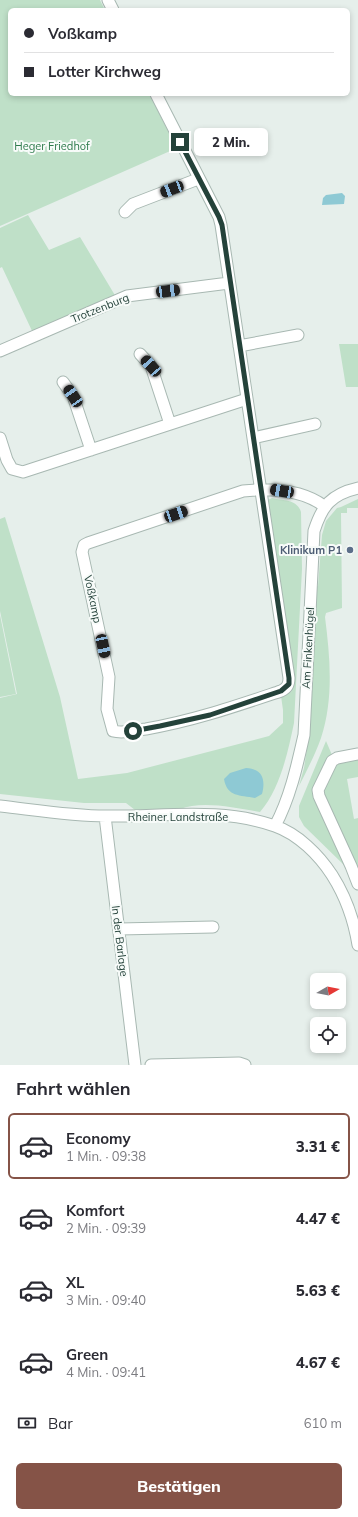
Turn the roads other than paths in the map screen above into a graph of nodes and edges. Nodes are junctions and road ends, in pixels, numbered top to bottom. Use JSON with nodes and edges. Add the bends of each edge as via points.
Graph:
{"nodes":[{"id":1,"x":157,"y":96,"type":"edge"},
{"id":2,"x":198,"y":179,"type":"junction"},
{"id":3,"x":125,"y":212,"type":"dead end"},
{"id":4,"x":229,"y":283,"type":"junction"},
{"id":5,"x":298,"y":335,"type":"dead end"},
{"id":6,"x":239,"y":346,"type":"junction"},
{"id":7,"x":0,"y":351,"type":"edge"},
{"id":8,"x":140,"y":354,"type":"dead end"},
{"id":9,"x":63,"y":382,"type":"dead end"},
{"id":10,"x":247,"y":399,"type":"junction"},
{"id":11,"x":170,"y":424,"type":"junction"},
{"id":12,"x":315,"y":424,"type":"dead end"},
{"id":13,"x":0,"y":438,"type":"edge"},
{"id":14,"x":253,"y":438,"type":"junction"},
{"id":15,"x":91,"y":450,"type":"junction"},
{"id":16,"x":358,"y":488,"type":"edge"},
{"id":17,"x":261,"y":489,"type":"junction"},
{"id":18,"x":324,"y":506,"type":"junction"},
{"id":19,"x":358,"y":754,"type":"edge"},
{"id":20,"x":0,"y":806,"type":"edge"},
{"id":21,"x":105,"y":816,"type":"junction"},
{"id":22,"x":275,"y":826,"type":"junction"},
{"id":23,"x":358,"y":884,"type":"edge"},
{"id":24,"x":356,"y":918,"type":"edge"},
{"id":25,"x":213,"y":927,"type":"dead end"},
{"id":26,"x":119,"y":929,"type":"junction"},
{"id":27,"x":358,"y":945,"type":"edge"},
{"id":28,"x":135,"y":1065,"type":"edge"},
{"id":29,"x":151,"y":1065,"type":"edge"},
{"id":30,"x":245,"y":1065,"type":"edge"}],
"edges":[{"from":1,"to":2,"type":"street"},
{"from":2,"to":3,"type":"street","via":[[134,204]]},
{"from":2,"to":4,"type":"street","via":[[222,225]]},
{"from":4,"to":6,"type":"street"},
{"from":4,"to":7,"type":"street","name":"Trotzenburg","via":[[127,296]]},
{"from":5,"to":6,"type":"street"},
{"from":6,"to":10,"type":"street"},
{"from":8,"to":11,"type":"street","via":[[151,366]]},
{"from":9,"to":15,"type":"street","via":[[73,396]]},
{"from":10,"to":11,"type":"street"},
{"from":10,"to":14,"type":"street"},
{"from":11,"to":15,"type":"street"},
{"from":12,"to":14,"type":"street"},
{"from":13,"to":15,"type":"street","via":[[12,469],[23,472]]},
{"from":14,"to":17,"type":"street"},
{"from":16,"to":18,"type":"street","name":"Am Finkenhügel","via":[[332,498]]},
{"from":17,"to":17,"type":"street","name":"Voßkamp","via":[[243,491],[84,545],[82,552],[110,677],[107,709],[113,731],[127,732],[210,715],[285,689],[289,684]]},
{"from":17,"to":18,"type":"street","via":[[306,495]]},
{"from":18,"to":22,"type":"street","name":"Am Finkenhügel","via":[[314,531],[304,735],[298,764],[282,813]]},
{"from":19,"to":23,"type":"street","via":[[332,761],[318,790]]},
{"from":20,"to":21,"type":"street","name":"Rheiner Landstraße"},
{"from":21,"to":22,"type":"street","name":"Rheiner Landstraße","via":[[231,816]]},
{"from":21,"to":26,"type":"street","name":"In der Barlage"},
{"from":22,"to":24,"type":"street","name":"Rheiner Landstraße","via":[[293,835],[326,866]]},
{"from":24,"to":27,"type":"street","name":"Rheiner Landstraße"},
{"from":25,"to":26,"type":"street"},
{"from":26,"to":28,"type":"street","name":"In der Barlage"},
{"from":29,"to":30,"type":"street"}]}
